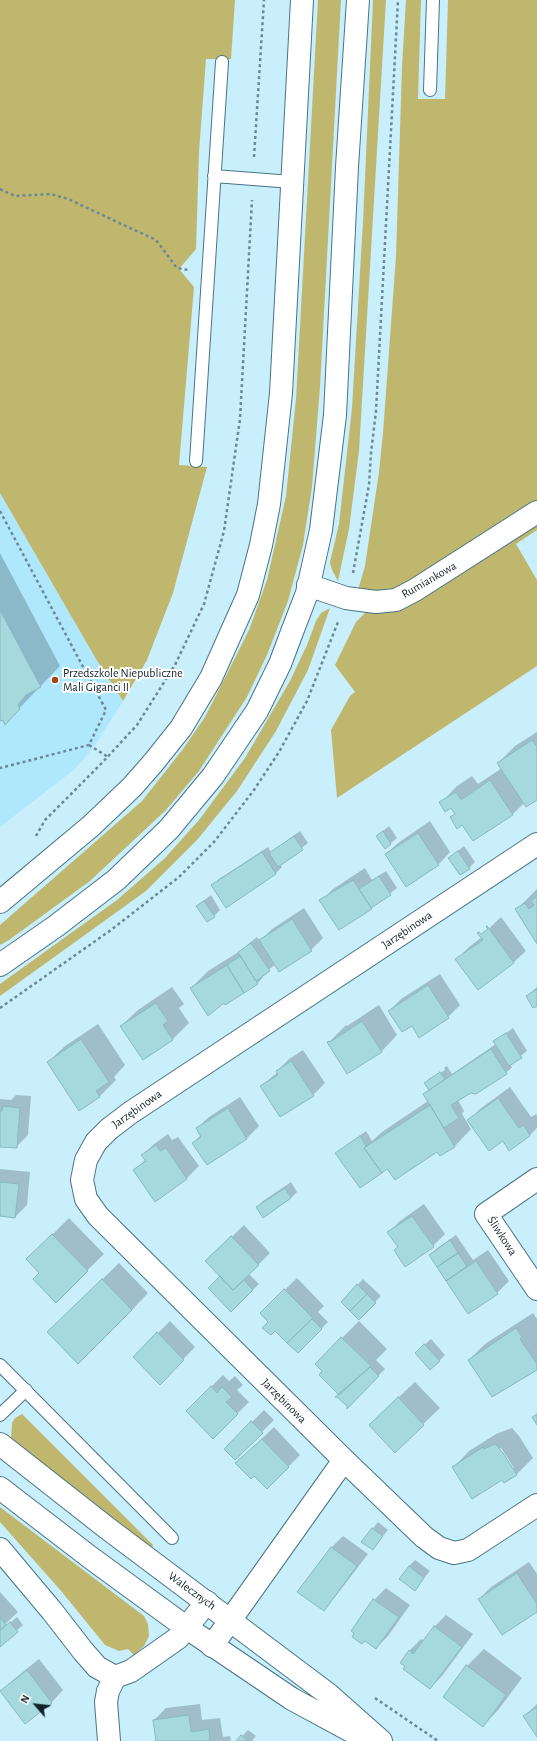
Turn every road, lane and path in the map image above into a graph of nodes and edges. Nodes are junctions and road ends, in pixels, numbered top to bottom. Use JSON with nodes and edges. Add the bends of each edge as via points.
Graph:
{"nodes":[{"id":1,"x":302,"y":0,"type":"edge"},
{"id":2,"x":358,"y":0,"type":"edge"},
{"id":3,"x":433,"y":0,"type":"edge"},
{"id":4,"x":222,"y":62,"type":"dead end"},
{"id":5,"x":430,"y":90,"type":"dead end"},
{"id":6,"x":214,"y":176,"type":"junction"},
{"id":7,"x":292,"y":182,"type":"junction"},
{"id":8,"x":0,"y":189,"type":"edge"},
{"id":9,"x":208,"y":274,"type":"junction"},
{"id":10,"x":196,"y":461,"type":"dead end"},
{"id":11,"x":0,"y":511,"type":"edge"},
{"id":12,"x":537,"y":512,"type":"edge"},
{"id":13,"x":308,"y":585,"type":"junction"},
{"id":14,"x":89,"y":745,"type":"junction"},
{"id":15,"x":108,"y":757,"type":"dead end"},
{"id":16,"x":0,"y":768,"type":"edge"},
{"id":17,"x":537,"y":844,"type":"edge"},
{"id":18,"x":0,"y":902,"type":"edge"},
{"id":19,"x":0,"y":965,"type":"edge"},
{"id":20,"x":537,"y":1179,"type":"edge"},
{"id":21,"x":537,"y":1289,"type":"edge"},
{"id":22,"x":0,"y":1365,"type":"edge"},
{"id":23,"x":26,"y":1390,"type":"junction"},
{"id":24,"x":0,"y":1415,"type":"edge"},
{"id":25,"x":0,"y":1444,"type":"edge"},
{"id":26,"x":344,"y":1460,"type":"junction"},
{"id":27,"x":0,"y":1488,"type":"edge"},
{"id":28,"x":537,"y":1505,"type":"edge"},
{"id":29,"x":172,"y":1538,"type":"dead end"},
{"id":30,"x":0,"y":1549,"type":"edge"},
{"id":31,"x":207,"y":1602,"type":"junction"},
{"id":32,"x":231,"y":1620,"type":"junction"},
{"id":33,"x":187,"y":1628,"type":"junction"},
{"id":34,"x":212,"y":1646,"type":"junction"},
{"id":35,"x":115,"y":1677,"type":"junction"},
{"id":36,"x":370,"y":1695,"type":"dead end"},
{"id":37,"x":109,"y":1741,"type":"edge"},
{"id":38,"x":368,"y":1741,"type":"edge"},
{"id":39,"x":381,"y":1741,"type":"edge"},
{"id":40,"x":438,"y":1741,"type":"edge"}],
"edges":[{"from":1,"to":7,"type":"street"},
{"from":2,"to":13,"type":"street","via":[[335,415],[321,530]]},
{"from":3,"to":5,"type":"lane"},
{"from":4,"to":6,"type":"lane"},
{"from":6,"to":7,"type":"lane"},
{"from":6,"to":9,"type":"lane"},
{"from":7,"to":18,"type":"street","via":[[281,393],[272,482],[261,545],[248,596],[211,678],[181,728],[153,763],[91,826]]},
{"from":8,"to":9,"type":"path","via":[[15,196],[51,194],[68,199],[156,240],[177,268]]},
{"from":9,"to":10,"type":"lane"},
{"from":11,"to":14,"type":"path","via":[[106,710]]},
{"from":12,"to":13,"type":"street","name":"Rumiankowa","via":[[396,600],[376,602],[346,598]]},
{"from":13,"to":19,"type":"street","via":[[280,664],[257,711],[213,776],[169,829],[116,880]]},
{"from":14,"to":15,"type":"path"},
{"from":14,"to":16,"type":"path"},
{"from":17,"to":26,"type":"street","name":"Jarzębinowa","via":[[130,1113],[96,1142],[86,1160],[82,1180],[86,1199],[98,1216]]},
{"from":20,"to":21,"type":"street","name":"Śliwkowa","via":[[486,1214]]},
{"from":22,"to":23,"type":"lane"},
{"from":23,"to":24,"type":"lane"},
{"from":23,"to":29,"type":"lane"},
{"from":25,"to":31,"type":"street","name":"Walecznych"},
{"from":26,"to":28,"type":"street","name":"Jarzębinowa","via":[[424,1537],[438,1548],[454,1553],[468,1550]]},
{"from":26,"to":32,"type":"street"},
{"from":27,"to":33,"type":"street"},
{"from":30,"to":35,"type":"street","via":[[97,1667]]},
{"from":31,"to":32,"type":"street","name":"Walecznych"},
{"from":31,"to":33,"type":"street"},
{"from":32,"to":34,"type":"street"},
{"from":32,"to":39,"type":"street","name":"Walecznych","via":[[328,1694]]},
{"from":33,"to":34,"type":"street"},
{"from":33,"to":35,"type":"street","via":[[178,1638],[131,1670]]},
{"from":34,"to":38,"type":"street","via":[[292,1699]]},
{"from":35,"to":37,"type":"street","via":[[106,1702]]},
{"from":36,"to":40,"type":"path"}]}
